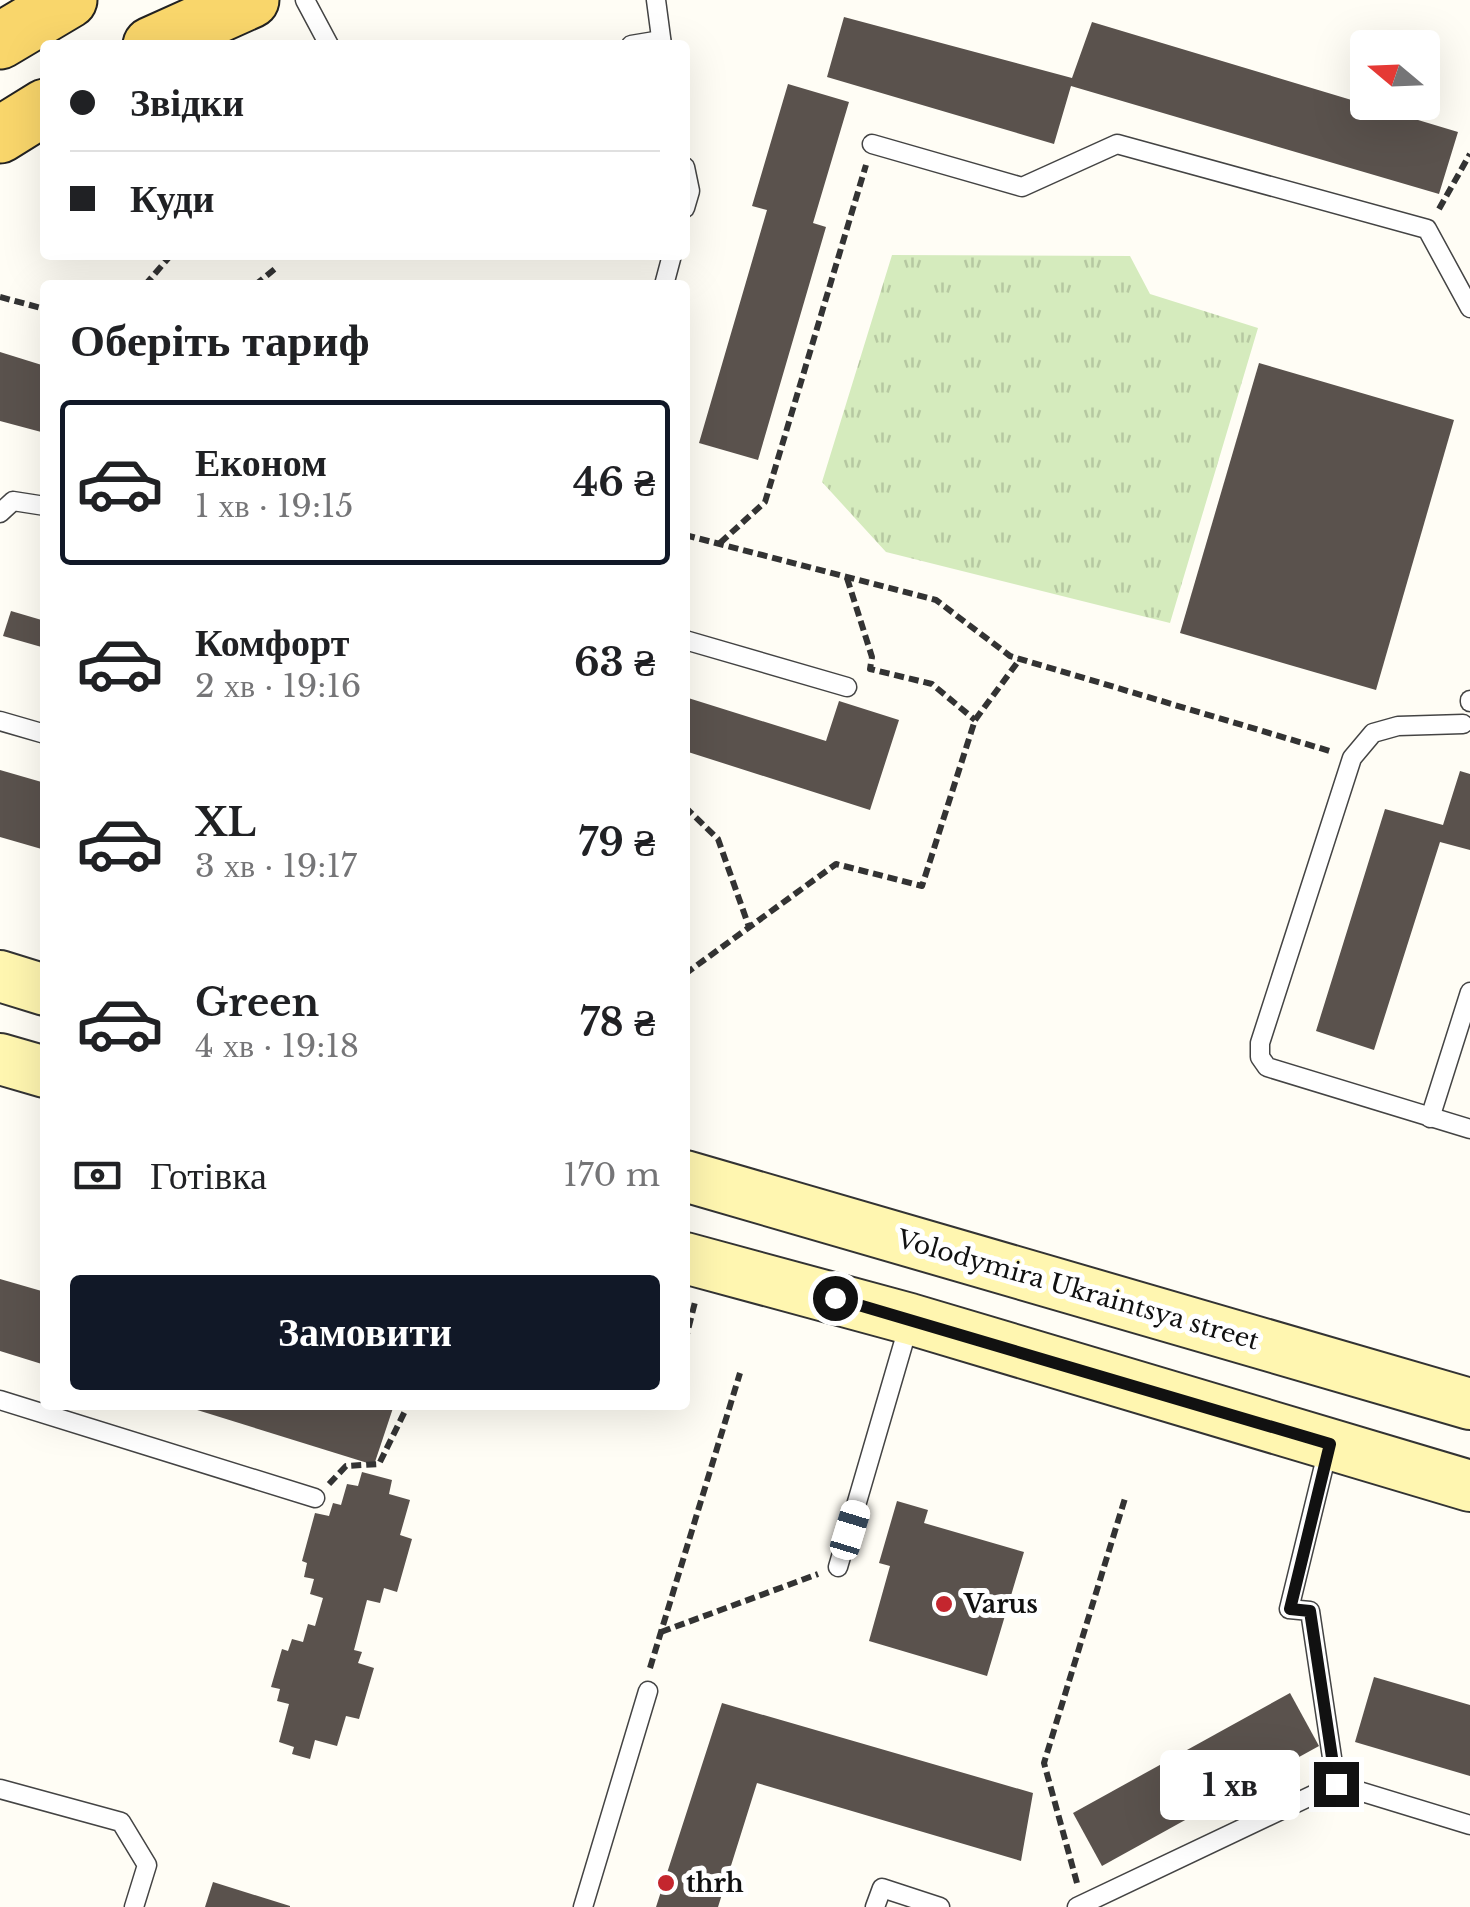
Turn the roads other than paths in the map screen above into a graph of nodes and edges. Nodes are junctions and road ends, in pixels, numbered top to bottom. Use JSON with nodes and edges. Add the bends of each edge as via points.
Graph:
{"nodes":[{"id":1,"x":68,"y":0,"type":"edge"},
{"id":2,"x":251,"y":0,"type":"edge"},
{"id":3,"x":305,"y":0,"type":"edge"},
{"id":4,"x":656,"y":0,"type":"edge"},
{"id":5,"x":162,"y":40,"type":"edge"},
{"id":6,"x":326,"y":40,"type":"edge"},
{"id":7,"x":662,"y":40,"type":"edge"},
{"id":8,"x":0,"y":41,"type":"edge"},
{"id":9,"x":40,"y":110,"type":"edge"},
{"id":10,"x":0,"y":135,"type":"edge"},
{"id":11,"x":872,"y":144,"type":"road end"},
{"id":12,"x":1470,"y":308,"type":"edge"},
{"id":13,"x":40,"y":505,"type":"edge"},
{"id":14,"x":0,"y":513,"type":"edge"},
{"id":15,"x":690,"y":641,"type":"edge"},
{"id":16,"x":847,"y":688,"type":"dead end"},
{"id":17,"x":0,"y":721,"type":"edge"},
{"id":18,"x":1463,"y":724,"type":"dead end"},
{"id":19,"x":40,"y":733,"type":"edge"},
{"id":20,"x":0,"y":976,"type":"edge"},
{"id":21,"x":40,"y":988,"type":"edge"},
{"id":22,"x":1470,"y":992,"type":"edge"},
{"id":23,"x":0,"y":1059,"type":"edge"},
{"id":24,"x":40,"y":1071,"type":"edge"},
{"id":25,"x":1430,"y":1118,"type":"junction"},
{"id":26,"x":1470,"y":1129,"type":"edge"},
{"id":27,"x":690,"y":1177,"type":"edge"},
{"id":28,"x":690,"y":1280,"type":"edge"},
{"id":29,"x":910,"y":1319,"type":"junction"},
{"id":30,"x":0,"y":1400,"type":"edge"},
{"id":31,"x":1470,"y":1404,"type":"edge"},
{"id":32,"x":1330,"y":1444,"type":"junction"},
{"id":33,"x":1470,"y":1486,"type":"edge"},
{"id":34,"x":316,"y":1498,"type":"road end"},
{"id":35,"x":838,"y":1567,"type":"road end"},
{"id":36,"x":648,"y":1691,"type":"road end"},
{"id":37,"x":1336,"y":1784,"type":"junction"},
{"id":38,"x":0,"y":1789,"type":"edge"},
{"id":39,"x":1470,"y":1825,"type":"edge"},
{"id":40,"x":1080,"y":1906,"type":"edge"},
{"id":41,"x":134,"y":1907,"type":"edge"},
{"id":42,"x":583,"y":1907,"type":"edge"},
{"id":43,"x":876,"y":1907,"type":"edge"},
{"id":44,"x":940,"y":1907,"type":"edge"}],
"edges":[{"from":1,"to":8,"type":"main road"},
{"from":2,"to":5,"type":"main road"},
{"from":3,"to":6,"type":"lane"},
{"from":4,"to":7,"type":"lane"},
{"from":9,"to":10,"type":"main road"},
{"from":11,"to":12,"type":"lane","via":[[1022,187],[1116,144],[1427,230]]},
{"from":13,"to":14,"type":"lane","via":[[13,501]]},
{"from":15,"to":16,"type":"lane"},
{"from":17,"to":19,"type":"lane"},
{"from":18,"to":25,"type":"lane","via":[[1373,733],[1352,758],[1260,1043],[1267,1067]]},
{"from":20,"to":21,"type":"street"},
{"from":22,"to":25,"type":"lane"},
{"from":23,"to":24,"type":"street"},
{"from":25,"to":26,"type":"lane"},
{"from":27,"to":31,"type":"street","name":"Volodymira Ukraintsya street"},
{"from":28,"to":29,"type":"street"},
{"from":29,"to":32,"type":"street"},
{"from":29,"to":35,"type":"lane"},
{"from":30,"to":34,"type":"lane"},
{"from":32,"to":33,"type":"street"},
{"from":32,"to":37,"type":"lane","via":[[1290,1609],[1310,1611]]},
{"from":36,"to":42,"type":"lane"},
{"from":37,"to":39,"type":"lane"},
{"from":37,"to":40,"type":"lane"},
{"from":38,"to":41,"type":"lane","via":[[121,1822],[148,1864]]},
{"from":43,"to":44,"type":"lane","via":[[882,1888]]}]}
